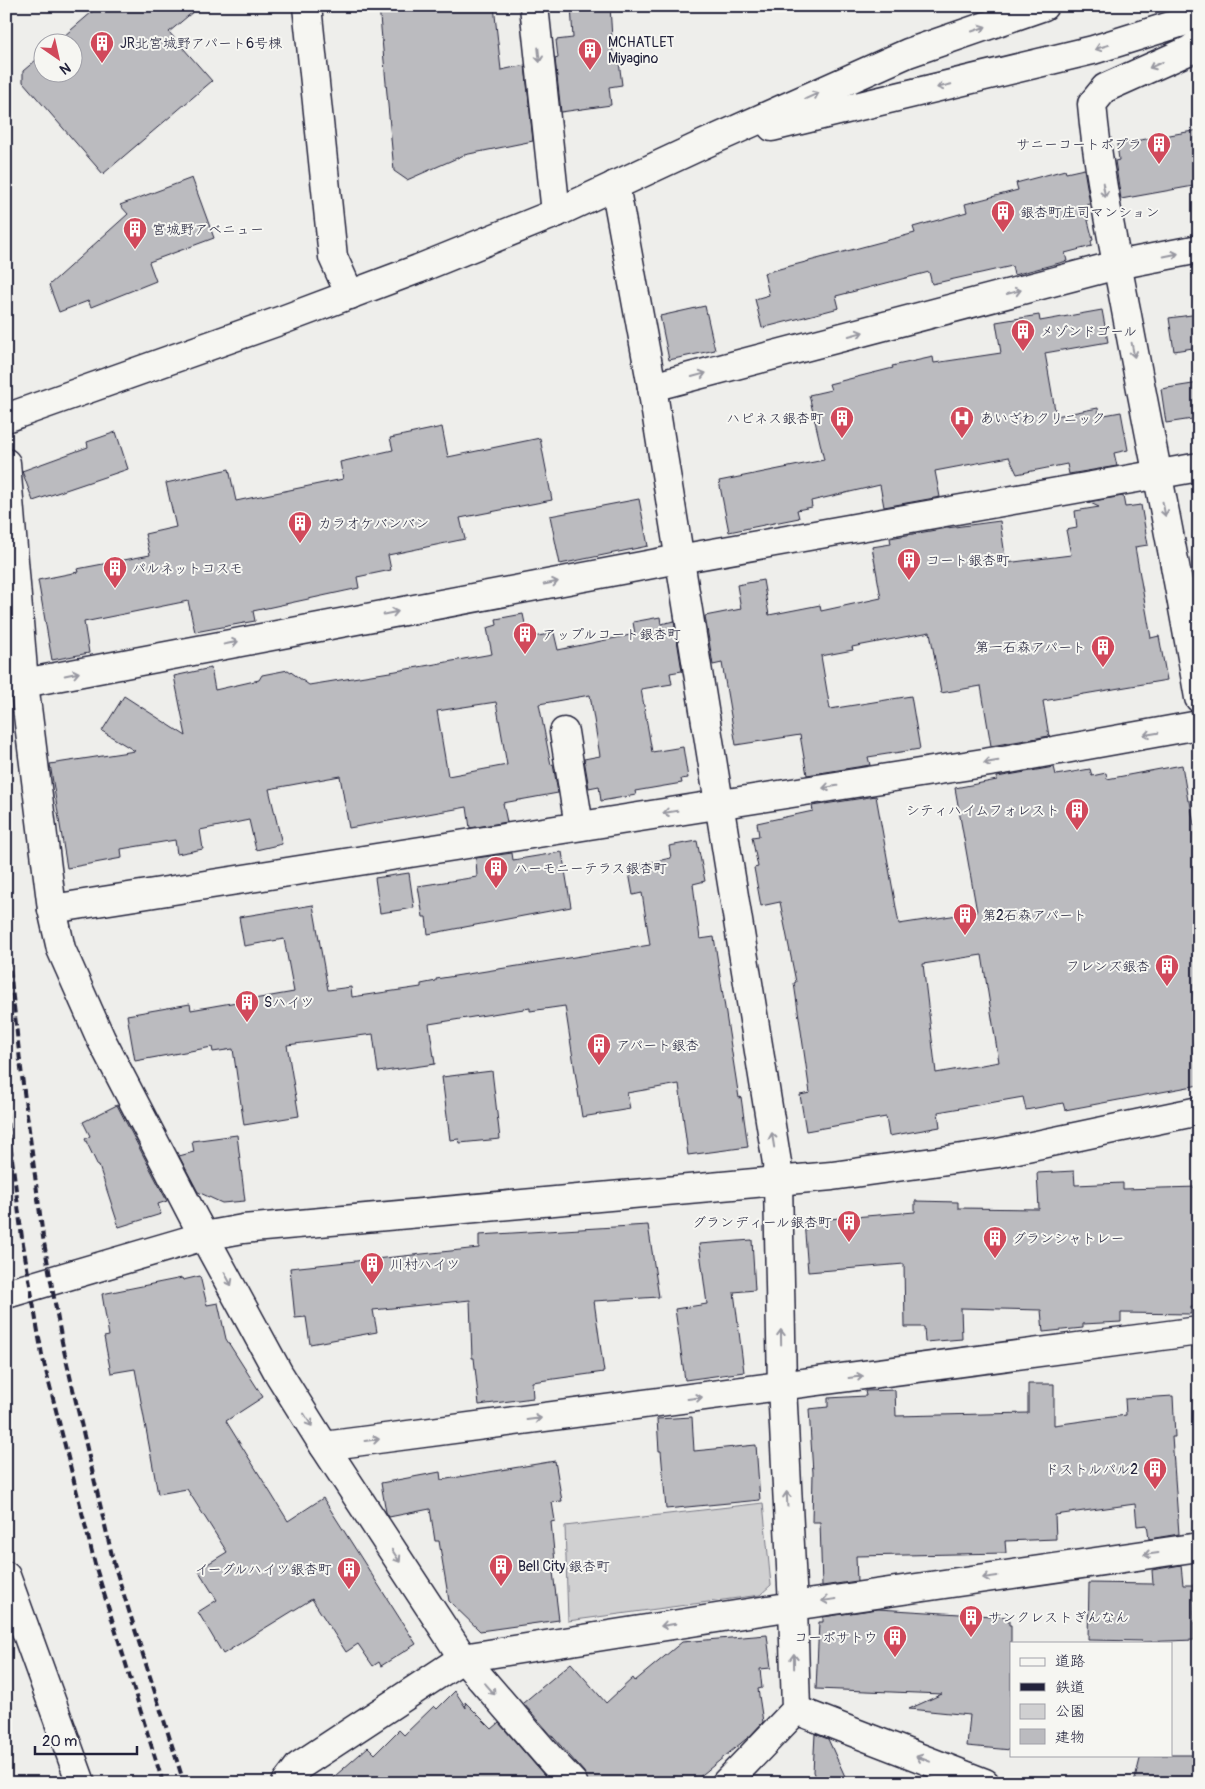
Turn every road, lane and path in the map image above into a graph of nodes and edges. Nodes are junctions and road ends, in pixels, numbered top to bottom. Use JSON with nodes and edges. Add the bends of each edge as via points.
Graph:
{"nodes":[{"id":1,"x":307,"y":6,"type":"edge"},
{"id":2,"x":534,"y":6,"type":"edge"},
{"id":3,"x":1044,"y":6,"type":"edge"},
{"id":4,"x":1199,"y":17,"type":"edge"},
{"id":5,"x":1199,"y":43,"type":"edge"},
{"id":6,"x":704,"y":144,"type":"junction"},
{"id":7,"x":615,"y":185,"type":"junction"},
{"id":8,"x":556,"y":213,"type":"junction"},
{"id":9,"x":1199,"y":249,"type":"edge"},
{"id":10,"x":1118,"y":265,"type":"junction"},
{"id":11,"x":350,"y":295,"type":"junction"},
{"id":12,"x":652,"y":387,"type":"junction"},
{"id":13,"x":6,"y":418,"type":"edge"},
{"id":14,"x":6,"y":463,"type":"edge"},
{"id":15,"x":1199,"y":468,"type":"edge"},
{"id":16,"x":1157,"y":475,"type":"junction"},
{"id":17,"x":679,"y":559,"type":"junction"},
{"id":18,"x":24,"y":683,"type":"junction"},
{"id":19,"x":1199,"y":698,"type":"edge"},
{"id":20,"x":1199,"y":725,"type":"edge"},
{"id":21,"x":564,"y":732,"type":"dead end"},
{"id":22,"x":718,"y":804,"type":"junction"},
{"id":23,"x":579,"y":826,"type":"junction"},
{"id":24,"x":52,"y":909,"type":"junction"},
{"id":25,"x":1199,"y":1110,"type":"edge"},
{"id":26,"x":778,"y":1182,"type":"junction"},
{"id":27,"x":204,"y":1236,"type":"junction"},
{"id":28,"x":6,"y":1294,"type":"edge"},
{"id":29,"x":1199,"y":1331,"type":"edge"},
{"id":30,"x":782,"y":1386,"type":"junction"},
{"id":31,"x":324,"y":1446,"type":"junction"},
{"id":32,"x":1199,"y":1547,"type":"edge"},
{"id":33,"x":6,"y":1576,"type":"edge"},
{"id":34,"x":793,"y":1606,"type":"junction"},
{"id":35,"x":463,"y":1658,"type":"junction"},
{"id":36,"x":796,"y":1710,"type":"junction"},
{"id":37,"x":81,"y":1783,"type":"edge"},
{"id":38,"x":286,"y":1783,"type":"edge"},
{"id":39,"x":573,"y":1783,"type":"edge"},
{"id":40,"x":726,"y":1783,"type":"edge"},
{"id":41,"x":985,"y":1783,"type":"edge"}],
"edges":[{"from":1,"to":11,"type":"street","via":[[333,257]]},
{"from":2,"to":8,"type":"street","one_way":true},
{"from":6,"to":3,"type":"street","one_way":true,"via":[[908,53]]},
{"from":4,"to":6,"type":"street","one_way":true,"via":[[1093,50]]},
{"from":5,"to":10,"type":"street","one_way":true,"via":[[1105,88],[1092,104]]},
{"from":6,"to":7,"type":"street"},
{"from":7,"to":8,"type":"street"},
{"from":7,"to":12,"type":"street"},
{"from":8,"to":11,"type":"street"},
{"from":10,"to":9,"type":"street","one_way":true},
{"from":12,"to":10,"type":"street","one_way":true},
{"from":10,"to":16,"type":"street","one_way":true},
{"from":11,"to":13,"type":"street"},
{"from":12,"to":17,"type":"street"},
{"from":14,"to":18,"type":"street"},
{"from":15,"to":16,"type":"street"},
{"from":16,"to":17,"type":"street"},
{"from":16,"to":19,"type":"street","one_way":true},
{"from":18,"to":17,"type":"street","one_way":true},
{"from":17,"to":22,"type":"street"},
{"from":18,"to":24,"type":"street"},
{"from":20,"to":22,"type":"street","one_way":true,"via":[[1009,759]]},
{"from":21,"to":23,"type":"street"},
{"from":22,"to":23,"type":"street","one_way":true},
{"from":26,"to":22,"type":"street","one_way":true},
{"from":23,"to":24,"type":"street"},
{"from":24,"to":27,"type":"street","via":[[61,949],[101,1039]]},
{"from":25,"to":26,"type":"street","via":[[998,1153]]},
{"from":26,"to":27,"type":"street","via":[[243,1229]]},
{"from":30,"to":26,"type":"street","one_way":true},
{"from":27,"to":28,"type":"street"},
{"from":27,"to":31,"type":"street","one_way":true,"via":[[279,1374]]},
{"from":30,"to":29,"type":"street","one_way":true},
{"from":31,"to":30,"type":"street","one_way":true},
{"from":34,"to":30,"type":"street","one_way":true},
{"from":31,"to":35,"type":"street","one_way":true},
{"from":32,"to":34,"type":"street","one_way":true},
{"from":33,"to":37,"type":"street"},
{"from":34,"to":35,"type":"street","one_way":true},
{"from":36,"to":34,"type":"street","one_way":true},
{"from":35,"to":38,"type":"street","via":[[299,1766]]},
{"from":35,"to":39,"type":"street","one_way":true},
{"from":36,"to":40,"type":"street"},
{"from":41,"to":36,"type":"street","one_way":true}]}
